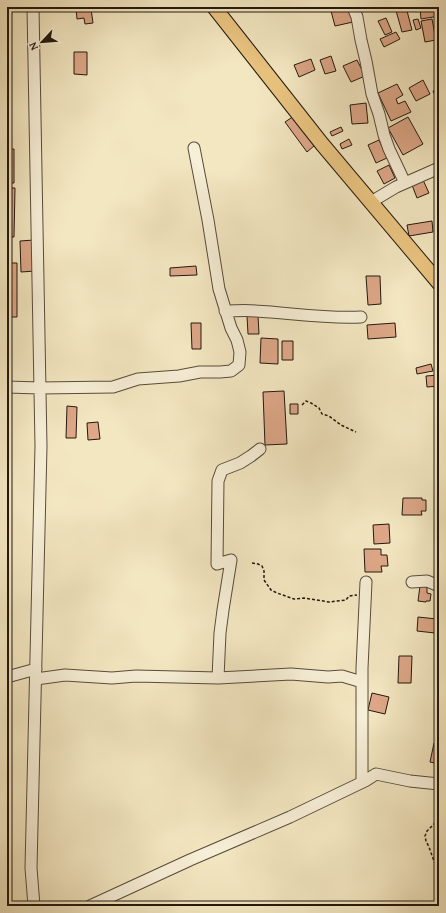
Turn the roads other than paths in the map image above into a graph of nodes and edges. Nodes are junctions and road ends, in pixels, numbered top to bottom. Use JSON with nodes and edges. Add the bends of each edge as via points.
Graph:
{"nodes":[{"id":1,"x":33,"y":7,"type":"edge"},
{"id":2,"x":214,"y":7,"type":"edge"},
{"id":3,"x":353,"y":7,"type":"edge"},
{"id":4,"x":194,"y":148,"type":"dead end"},
{"id":5,"x":439,"y":168,"type":"edge"},
{"id":6,"x":405,"y":183,"type":"junction"},
{"id":7,"x":370,"y":202,"type":"junction"},
{"id":8,"x":439,"y":283,"type":"edge"},
{"id":9,"x":225,"y":311,"type":"junction"},
{"id":10,"x":361,"y":317,"type":"dead end"},
{"id":11,"x":7,"y":387,"type":"edge"},
{"id":12,"x":40,"y":388,"type":"junction"},
{"id":13,"x":260,"y":449,"type":"dead end"},
{"id":14,"x":412,"y":582,"type":"dead end"},
{"id":15,"x":439,"y":586,"type":"edge"},
{"id":16,"x":366,"y":587,"type":"road end"},
{"id":17,"x":36,"y":674,"type":"junction"},
{"id":18,"x":7,"y":677,"type":"edge"},
{"id":19,"x":218,"y":678,"type":"junction"},
{"id":20,"x":362,"y":682,"type":"junction"},
{"id":21,"x":362,"y":782,"type":"junction"},
{"id":22,"x":439,"y":784,"type":"edge"},
{"id":23,"x":34,"y":906,"type":"edge"},
{"id":24,"x":90,"y":906,"type":"edge"}],
"edges":[{"from":1,"to":12,"type":"street"},
{"from":2,"to":7,"type":"main road"},
{"from":3,"to":6,"type":"street","via":[[372,94],[384,135]]},
{"from":4,"to":9,"type":"street"},
{"from":5,"to":6,"type":"street"},
{"from":6,"to":7,"type":"street"},
{"from":7,"to":8,"type":"main road"},
{"from":9,"to":10,"type":"street"},
{"from":9,"to":12,"type":"street","via":[[240,352],[239,365],[232,371],[138,379],[113,386]]},
{"from":11,"to":12,"type":"street"},
{"from":12,"to":17,"type":"street"},
{"from":13,"to":19,"type":"street","via":[[240,463],[222,470],[218,481],[217,564],[231,560],[220,633]]},
{"from":14,"to":15,"type":"street","via":[[427,582]]},
{"from":16,"to":20,"type":"street"},
{"from":17,"to":18,"type":"street"},
{"from":17,"to":19,"type":"street","via":[[112,678]]},
{"from":17,"to":23,"type":"street","via":[[31,868]]},
{"from":19,"to":20,"type":"street","via":[[291,674],[342,676]]},
{"from":20,"to":21,"type":"street"},
{"from":21,"to":22,"type":"street","via":[[376,774]]},
{"from":21,"to":24,"type":"street","via":[[290,818]]}]}
